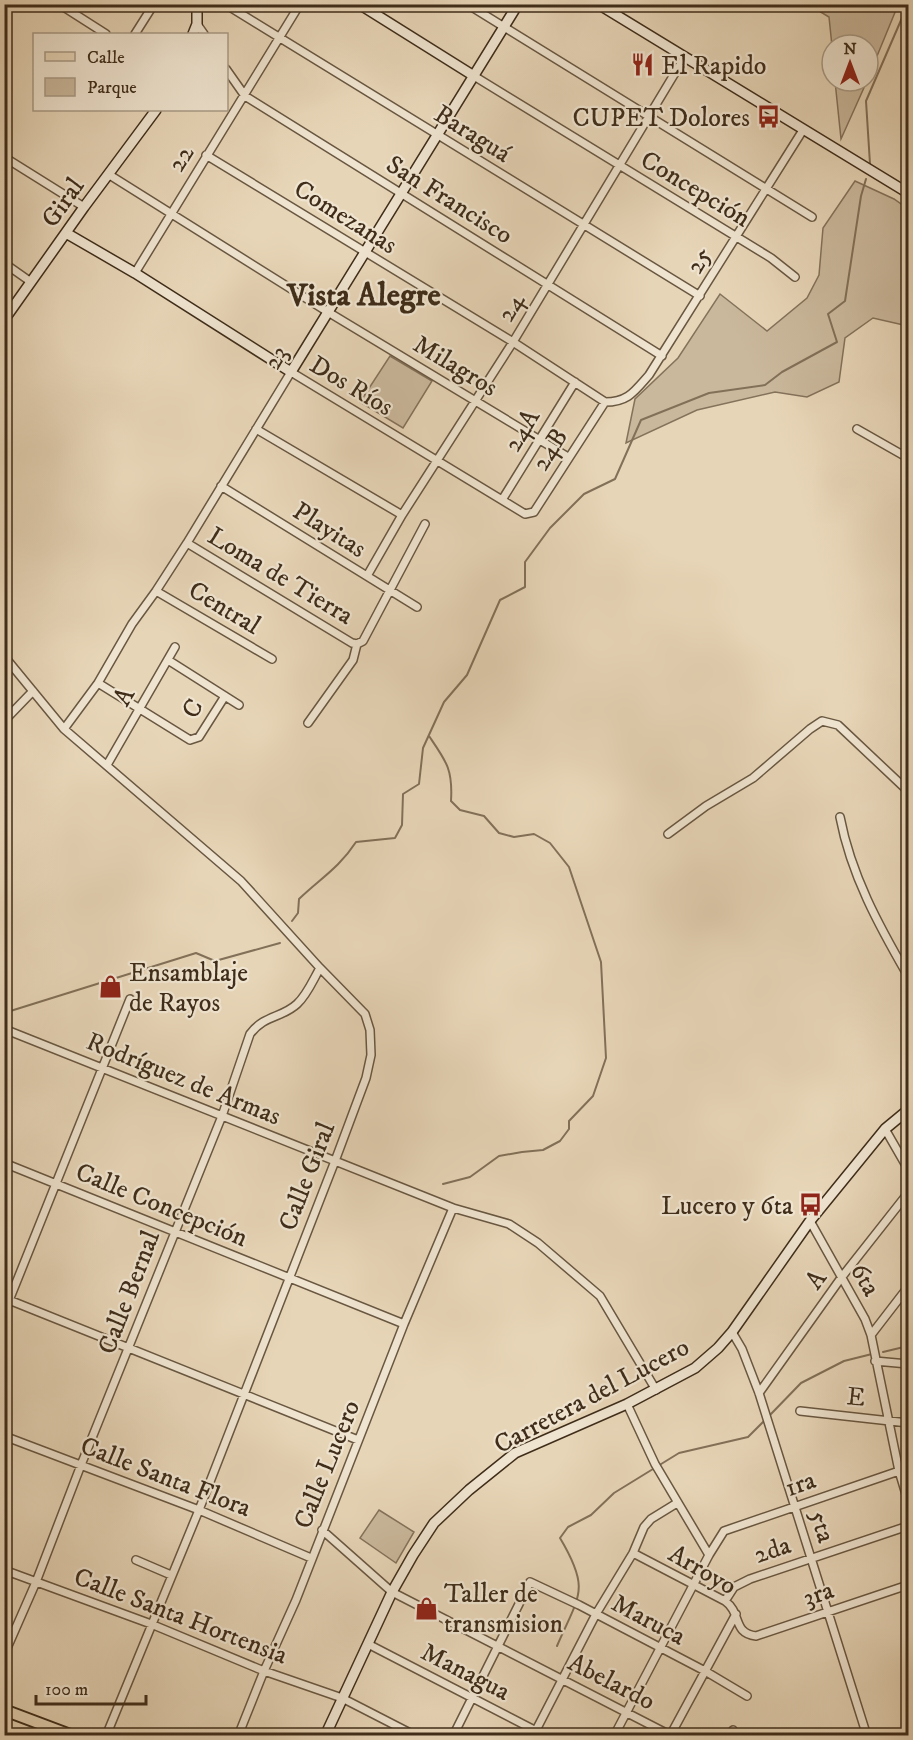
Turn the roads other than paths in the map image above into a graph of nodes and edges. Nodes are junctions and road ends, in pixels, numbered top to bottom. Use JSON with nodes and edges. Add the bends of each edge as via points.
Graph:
{"nodes":[{"id":1,"x":59,"y":4,"type":"edge"},
{"id":2,"x":154,"y":4,"type":"edge"},
{"id":3,"x":197,"y":4,"type":"edge"},
{"id":4,"x":225,"y":4,"type":"edge"},
{"id":5,"x":300,"y":4,"type":"edge"},
{"id":6,"x":359,"y":4,"type":"edge"},
{"id":7,"x":467,"y":4,"type":"edge"},
{"id":8,"x":518,"y":4,"type":"edge"},
{"id":9,"x":598,"y":4,"type":"edge"},
{"id":10,"x":197,"y":24,"type":"junction"},
{"id":11,"x":504,"y":27,"type":"junction"},
{"id":12,"x":104,"y":33,"type":"edge"},
{"id":13,"x":136,"y":33,"type":"edge"},
{"id":14,"x":194,"y":33,"type":"edge"},
{"id":15,"x":203,"y":33,"type":"edge"},
{"id":16,"x":280,"y":37,"type":"junction"},
{"id":17,"x":684,"y":58,"type":"junction"},
{"id":18,"x":228,"y":72,"type":"edge"},
{"id":19,"x":474,"y":76,"type":"junction"},
{"id":20,"x":244,"y":96,"type":"junction"},
{"id":21,"x":155,"y":111,"type":"edge"},
{"id":22,"x":650,"y":117,"type":"junction"},
{"id":23,"x":803,"y":130,"type":"junction"},
{"id":24,"x":436,"y":135,"type":"junction"},
{"id":25,"x":206,"y":155,"type":"junction"},
{"id":26,"x":4,"y":157,"type":"edge"},
{"id":27,"x":619,"y":166,"type":"junction"},
{"id":28,"x":108,"y":174,"type":"junction"},
{"id":29,"x":765,"y":189,"type":"junction"},
{"id":30,"x":401,"y":193,"type":"junction"},
{"id":31,"x":909,"y":194,"type":"edge"},
{"id":32,"x":84,"y":207,"type":"junction"},
{"id":33,"x":171,"y":213,"type":"junction"},
{"id":34,"x":812,"y":217,"type":"dead end"},
{"id":35,"x":584,"y":225,"type":"junction"},
{"id":36,"x":66,"y":233,"type":"junction"},
{"id":37,"x":735,"y":238,"type":"junction"},
{"id":38,"x":364,"y":252,"type":"junction"},
{"id":39,"x":4,"y":263,"type":"edge"},
{"id":40,"x":135,"y":273,"type":"junction"},
{"id":41,"x":795,"y":277,"type":"dead end"},
{"id":42,"x":32,"y":282,"type":"junction"},
{"id":43,"x":548,"y":285,"type":"junction"},
{"id":44,"x":700,"y":296,"type":"junction"},
{"id":45,"x":328,"y":312,"type":"junction"},
{"id":46,"x":4,"y":320,"type":"edge"},
{"id":47,"x":513,"y":342,"type":"junction"},
{"id":48,"x":662,"y":356,"type":"junction"},
{"id":49,"x":291,"y":372,"type":"junction"},
{"id":50,"x":574,"y":382,"type":"junction"},
{"id":51,"x":476,"y":401,"type":"junction"},
{"id":52,"x":604,"y":402,"type":"junction"},
{"id":53,"x":256,"y":429,"type":"junction"},
{"id":54,"x":857,"y":429,"type":"dead end"},
{"id":55,"x":539,"y":440,"type":"junction"},
{"id":56,"x":568,"y":457,"type":"junction"},
{"id":57,"x":909,"y":458,"type":"edge"},
{"id":58,"x":437,"y":462,"type":"junction"},
{"id":59,"x":221,"y":486,"type":"junction"},
{"id":60,"x":502,"y":500,"type":"junction"},
{"id":61,"x":525,"y":514,"type":"joint"},
{"id":62,"x":402,"y":515,"type":"junction"},
{"id":63,"x":425,"y":524,"type":"dead end"},
{"id":64,"x":187,"y":543,"type":"junction"},
{"id":65,"x":367,"y":576,"type":"junction"},
{"id":66,"x":156,"y":591,"type":"junction"},
{"id":67,"x":389,"y":591,"type":"junction"},
{"id":68,"x":417,"y":608,"type":"dead end"},
{"id":69,"x":355,"y":644,"type":"junction"},
{"id":70,"x":175,"y":647,"type":"dead end"},
{"id":71,"x":4,"y":656,"type":"edge"},
{"id":72,"x":272,"y":659,"type":"dead end"},
{"id":73,"x":168,"y":660,"type":"junction"},
{"id":74,"x":98,"y":683,"type":"junction"},
{"id":75,"x":33,"y":691,"type":"junction"},
{"id":76,"x":225,"y":696,"type":"junction"},
{"id":77,"x":239,"y":705,"type":"dead end"},
{"id":78,"x":140,"y":710,"type":"junction"},
{"id":79,"x":4,"y":721,"type":"edge"},
{"id":80,"x":308,"y":723,"type":"dead end"},
{"id":81,"x":64,"y":729,"type":"junction"},
{"id":82,"x":107,"y":765,"type":"junction"},
{"id":83,"x":909,"y":791,"type":"edge"},
{"id":84,"x":840,"y":817,"type":"dead end"},
{"id":85,"x":668,"y":834,"type":"dead end"},
{"id":86,"x":320,"y":968,"type":"junction"},
{"id":87,"x":909,"y":976,"type":"edge"},
{"id":88,"x":130,"y":999,"type":"dead end"},
{"id":89,"x":4,"y":1029,"type":"edge"},
{"id":90,"x":103,"y":1068,"type":"junction"},
{"id":91,"x":909,"y":1110,"type":"edge"},
{"id":92,"x":222,"y":1116,"type":"junction"},
{"id":93,"x":885,"y":1128,"type":"junction"},
{"id":94,"x":335,"y":1161,"type":"junction"},
{"id":95,"x":4,"y":1163,"type":"edge"},
{"id":96,"x":909,"y":1169,"type":"edge"},
{"id":97,"x":55,"y":1183,"type":"junction"},
{"id":98,"x":909,"y":1193,"type":"edge"},
{"id":99,"x":453,"y":1208,"type":"junction"},
{"id":100,"x":810,"y":1221,"type":"junction"},
{"id":101,"x":174,"y":1232,"type":"junction"},
{"id":102,"x":289,"y":1277,"type":"junction"},
{"id":103,"x":841,"y":1278,"type":"junction"},
{"id":104,"x":909,"y":1287,"type":"edge"},
{"id":105,"x":7,"y":1299,"type":"edge"},
{"id":106,"x":4,"y":1313,"type":"edge"},
{"id":107,"x":404,"y":1324,"type":"junction"},
{"id":108,"x":732,"y":1332,"type":"junction"},
{"id":109,"x":872,"y":1335,"type":"junction"},
{"id":110,"x":129,"y":1348,"type":"junction"},
{"id":111,"x":875,"y":1361,"type":"junction"},
{"id":112,"x":909,"y":1364,"type":"edge"},
{"id":113,"x":656,"y":1390,"type":"junction"},
{"id":114,"x":243,"y":1393,"type":"junction"},
{"id":115,"x":759,"y":1393,"type":"junction"},
{"id":116,"x":627,"y":1404,"type":"junction"},
{"id":117,"x":800,"y":1411,"type":"dead end"},
{"id":118,"x":887,"y":1420,"type":"junction"},
{"id":119,"x":909,"y":1423,"type":"edge"},
{"id":120,"x":4,"y":1436,"type":"edge"},
{"id":121,"x":358,"y":1440,"type":"junction"},
{"id":122,"x":81,"y":1465,"type":"junction"},
{"id":123,"x":899,"y":1471,"type":"junction"},
{"id":124,"x":909,"y":1501,"type":"edge"},
{"id":125,"x":677,"y":1503,"type":"junction"},
{"id":126,"x":795,"y":1507,"type":"junction"},
{"id":127,"x":199,"y":1510,"type":"junction"},
{"id":128,"x":909,"y":1526,"type":"edge"},
{"id":129,"x":322,"y":1530,"type":"junction"},
{"id":130,"x":633,"y":1553,"type":"junction"},
{"id":131,"x":708,"y":1555,"type":"junction"},
{"id":132,"x":311,"y":1558,"type":"junction"},
{"id":133,"x":811,"y":1559,"type":"junction"},
{"id":134,"x":136,"y":1560,"type":"dead end"},
{"id":135,"x":4,"y":1570,"type":"edge"},
{"id":136,"x":171,"y":1575,"type":"junction"},
{"id":137,"x":36,"y":1582,"type":"junction"},
{"id":138,"x":909,"y":1585,"type":"edge"},
{"id":139,"x":694,"y":1586,"type":"junction"},
{"id":140,"x":392,"y":1592,"type":"junction"},
{"id":141,"x":725,"y":1601,"type":"junction"},
{"id":142,"x":829,"y":1611,"type":"junction"},
{"id":143,"x":596,"y":1614,"type":"junction"},
{"id":144,"x":735,"y":1614,"type":"junction"},
{"id":145,"x":151,"y":1624,"type":"junction"},
{"id":146,"x":741,"y":1630,"type":"joint"},
{"id":147,"x":368,"y":1644,"type":"junction"},
{"id":148,"x":500,"y":1646,"type":"junction"},
{"id":149,"x":661,"y":1649,"type":"junction"},
{"id":150,"x":4,"y":1656,"type":"edge"},
{"id":151,"x":264,"y":1671,"type":"junction"},
{"id":152,"x":705,"y":1671,"type":"junction"},
{"id":153,"x":563,"y":1679,"type":"junction"},
{"id":154,"x":747,"y":1696,"type":"dead end"},
{"id":155,"x":342,"y":1698,"type":"junction"},
{"id":156,"x":473,"y":1698,"type":"junction"},
{"id":157,"x":4,"y":1710,"type":"edge"},
{"id":158,"x":626,"y":1712,"type":"junction"},
{"id":159,"x":534,"y":1733,"type":"edge"},
{"id":160,"x":671,"y":1735,"type":"edge"},
{"id":161,"x":72,"y":1736,"type":"edge"},
{"id":162,"x":106,"y":1736,"type":"edge"},
{"id":163,"x":238,"y":1736,"type":"edge"},
{"id":164,"x":325,"y":1736,"type":"edge"},
{"id":165,"x":416,"y":1736,"type":"edge"},
{"id":166,"x":453,"y":1736,"type":"edge"},
{"id":167,"x":546,"y":1736,"type":"edge"},
{"id":168,"x":614,"y":1736,"type":"edge"},
{"id":169,"x":867,"y":1736,"type":"edge"}],
"edges":[{"from":1,"to":12,"type":"street"},
{"from":2,"to":13,"type":"street"},
{"from":3,"to":10,"type":"main road"},
{"from":4,"to":16,"type":"street","name":"Baraguá"},
{"from":5,"to":16,"type":"street","name":"22"},
{"from":6,"to":19,"type":"main road","name":"Concepción"},
{"from":7,"to":11,"type":"street"},
{"from":8,"to":11,"type":"main road","name":"23"},
{"from":9,"to":17,"type":"main road"},
{"from":10,"to":14,"type":"main road"},
{"from":10,"to":15,"type":"street"},
{"from":11,"to":19,"type":"main road","name":"23"},
{"from":11,"to":22,"type":"street"},
{"from":16,"to":20,"type":"street","name":"22"},
{"from":16,"to":24,"type":"street","name":"Baraguá"},
{"from":17,"to":22,"type":"street","name":"24"},
{"from":17,"to":23,"type":"main road"},
{"from":18,"to":20,"type":"street","name":"San Francisco"},
{"from":19,"to":24,"type":"main road","name":"23"},
{"from":19,"to":27,"type":"street","name":"Concepción"},
{"from":20,"to":25,"type":"street","name":"22"},
{"from":20,"to":30,"type":"street","name":"San Francisco"},
{"from":21,"to":28,"type":"main road","name":"Giral"},
{"from":22,"to":27,"type":"street","name":"24"},
{"from":22,"to":29,"type":"street"},
{"from":23,"to":29,"type":"street","name":"25"},
{"from":23,"to":31,"type":"main road"},
{"from":24,"to":30,"type":"main road","name":"23"},
{"from":24,"to":35,"type":"street","name":"Baraguá"},
{"from":25,"to":33,"type":"street","name":"22"},
{"from":25,"to":38,"type":"street","name":"Comezanas"},
{"from":26,"to":32,"type":"street"},
{"from":27,"to":35,"type":"street","name":"24"},
{"from":27,"to":37,"type":"street","name":"Concepción"},
{"from":28,"to":32,"type":"main road","name":"Giral"},
{"from":28,"to":33,"type":"street","name":"Milagros"},
{"from":29,"to":34,"type":"street"},
{"from":29,"to":37,"type":"street","name":"25"},
{"from":30,"to":38,"type":"main road","name":"23"},
{"from":30,"to":43,"type":"street","name":"San Francisco"},
{"from":32,"to":36,"type":"main road","name":"Giral"},
{"from":33,"to":40,"type":"street","name":"22"},
{"from":33,"to":45,"type":"street","name":"Milagros"},
{"from":35,"to":43,"type":"street","name":"24"},
{"from":35,"to":44,"type":"street","name":"Baraguá"},
{"from":36,"to":40,"type":"main road","name":"Dos Ríos"},
{"from":36,"to":42,"type":"main road","name":"Giral"},
{"from":37,"to":41,"type":"street","name":"Concepción"},
{"from":37,"to":44,"type":"street","name":"25"},
{"from":38,"to":45,"type":"main road","name":"23"},
{"from":38,"to":47,"type":"street","name":"Comezanas"},
{"from":39,"to":42,"type":"street"},
{"from":40,"to":49,"type":"main road","name":"Dos Ríos"},
{"from":42,"to":46,"type":"main road","name":"Giral"},
{"from":43,"to":47,"type":"street","name":"24"},
{"from":43,"to":48,"type":"street","name":"San Francisco"},
{"from":44,"to":48,"type":"street","name":"25"},
{"from":45,"to":49,"type":"main road","name":"23"},
{"from":45,"to":51,"type":"street","name":"Milagros"},
{"from":47,"to":50,"type":"street","name":"Comezanas"},
{"from":47,"to":51,"type":"street","name":"24"},
{"from":48,"to":52,"type":"street","name":"25","via":[[630,396],[618,402]]},
{"from":49,"to":53,"type":"street","name":"23"},
{"from":49,"to":58,"type":"street","name":"Dos Ríos"},
{"from":50,"to":52,"type":"street","name":"Comezanas"},
{"from":50,"to":55,"type":"street","name":"24A"},
{"from":51,"to":55,"type":"street","name":"Milagros"},
{"from":51,"to":58,"type":"street","name":"24"},
{"from":52,"to":56,"type":"street","name":"24B"},
{"from":53,"to":59,"type":"street","name":"23"},
{"from":53,"to":62,"type":"street"},
{"from":54,"to":57,"type":"street"},
{"from":55,"to":56,"type":"street","name":"Milagros"},
{"from":55,"to":60,"type":"street","name":"24A"},
{"from":56,"to":61,"type":"street","name":"24B","via":[[534,512]]},
{"from":58,"to":60,"type":"street","name":"Dos Ríos"},
{"from":58,"to":62,"type":"street","name":"24"},
{"from":59,"to":64,"type":"street","name":"23"},
{"from":59,"to":65,"type":"street","name":"Playitas"},
{"from":60,"to":61,"type":"street","name":"Dos Ríos"},
{"from":62,"to":65,"type":"street","name":"24"},
{"from":63,"to":67,"type":"street"},
{"from":64,"to":66,"type":"street","name":"23"},
{"from":64,"to":69,"type":"street","name":"Loma de Tierra"},
{"from":65,"to":67,"type":"street","name":"Playitas"},
{"from":66,"to":72,"type":"street","name":"Central"},
{"from":66,"to":74,"type":"street","name":"23"},
{"from":67,"to":68,"type":"street","name":"Playitas"},
{"from":67,"to":69,"type":"street","via":[[363,641]]},
{"from":69,"to":80,"type":"street","via":[[353,660]]},
{"from":70,"to":73,"type":"street","name":"A"},
{"from":71,"to":75,"type":"street"},
{"from":73,"to":76,"type":"street"},
{"from":73,"to":78,"type":"street","name":"A"},
{"from":74,"to":78,"type":"street"},
{"from":74,"to":81,"type":"street","name":"23"},
{"from":75,"to":79,"type":"street"},
{"from":75,"to":81,"type":"street"},
{"from":76,"to":77,"type":"street"},
{"from":76,"to":78,"type":"street","name":"C","via":[[199,737],[190,740]]},
{"from":78,"to":82,"type":"street","name":"A"},
{"from":81,"to":82,"type":"street","name":"Calle Giral"},
{"from":82,"to":86,"type":"street","name":"Calle Giral","via":[[241,881]]},
{"from":83,"to":85,"type":"street","via":[[838,725],[822,721],[753,778]]},
{"from":84,"to":87,"type":"street","via":[[847,852],[863,891]]},
{"from":86,"to":92,"type":"street","name":"Calle Bernal","via":[[298,1003],[266,1019],[250,1034]]},
{"from":86,"to":94,"type":"street","name":"Calle Giral","via":[[365,1014],[370,1030],[371,1055],[366,1078]]},
{"from":88,"to":90,"type":"street"},
{"from":89,"to":90,"type":"street","name":"Rodríguez de Armas"},
{"from":90,"to":92,"type":"street","name":"Rodríguez de Armas"},
{"from":90,"to":97,"type":"street"},
{"from":91,"to":93,"type":"main road","name":"Carretera del Lucero"},
{"from":92,"to":94,"type":"street","name":"Rodríguez de Armas"},
{"from":92,"to":101,"type":"street","name":"Calle Bernal"},
{"from":93,"to":96,"type":"street"},
{"from":93,"to":100,"type":"main road","name":"Carretera del Lucero"},
{"from":94,"to":99,"type":"street","name":"Rodríguez de Armas"},
{"from":94,"to":102,"type":"street","name":"Calle Giral"},
{"from":95,"to":97,"type":"street","name":"Calle Concepción"},
{"from":97,"to":101,"type":"street","name":"Calle Concepción"},
{"from":97,"to":105,"type":"street"},
{"from":98,"to":103,"type":"street","name":"A"},
{"from":99,"to":107,"type":"street","name":"Calle Lucero"},
{"from":99,"to":113,"type":"street","name":"Rodríguez de Armas","via":[[509,1224],[538,1243],[600,1296]]},
{"from":100,"to":103,"type":"street","name":"6ta"},
{"from":100,"to":108,"type":"main road","name":"Carretera del Lucero"},
{"from":101,"to":102,"type":"street","name":"Calle Concepción"},
{"from":101,"to":110,"type":"street","name":"Calle Bernal"},
{"from":102,"to":107,"type":"street","name":"Calle Concepción"},
{"from":102,"to":114,"type":"street","name":"Calle Giral"},
{"from":103,"to":109,"type":"street","name":"6ta"},
{"from":103,"to":115,"type":"street","name":"A"},
{"from":104,"to":109,"type":"street"},
{"from":105,"to":106,"type":"street"},
{"from":105,"to":110,"type":"street"},
{"from":107,"to":121,"type":"street","name":"Calle Lucero"},
{"from":108,"to":113,"type":"main road","name":"Carretera del Lucero","via":[[695,1368]]},
{"from":108,"to":115,"type":"street","name":"5ta"},
{"from":109,"to":111,"type":"street","name":"6ta"},
{"from":110,"to":114,"type":"street"},
{"from":110,"to":122,"type":"street","name":"Calle Bernal"},
{"from":111,"to":112,"type":"street"},
{"from":111,"to":118,"type":"street","name":"6ta"},
{"from":113,"to":116,"type":"main road","name":"Carretera del Lucero"},
{"from":114,"to":121,"type":"street"},
{"from":114,"to":127,"type":"street","name":"Calle Giral"},
{"from":115,"to":126,"type":"street","name":"5ta"},
{"from":116,"to":125,"type":"street"},
{"from":116,"to":140,"type":"main road","name":"Carretera del Lucero","via":[[514,1453],[434,1523]]},
{"from":117,"to":118,"type":"street","name":"E"},
{"from":118,"to":119,"type":"street","name":"E"},
{"from":118,"to":123,"type":"street","name":"6ta"},
{"from":120,"to":122,"type":"street","name":"Calle Santa Flora"},
{"from":121,"to":129,"type":"street","name":"Calle Lucero"},
{"from":122,"to":127,"type":"street","name":"Calle Santa Flora"},
{"from":122,"to":137,"type":"street","name":"Calle Bernal"},
{"from":123,"to":124,"type":"street","name":"6ta"},
{"from":123,"to":126,"type":"street","name":"1ra"},
{"from":125,"to":130,"type":"street","via":[[651,1519]]},
{"from":125,"to":131,"type":"street"},
{"from":126,"to":131,"type":"street","name":"1ra","via":[[724,1531]]},
{"from":126,"to":133,"type":"street","name":"5ta"},
{"from":127,"to":132,"type":"street","name":"Calle Santa Flora"},
{"from":127,"to":136,"type":"street","name":"Calle Giral"},
{"from":128,"to":133,"type":"street","name":"2da"},
{"from":129,"to":132,"type":"street","name":"Calle Lucero"},
{"from":129,"to":140,"type":"street","name":"Abelardo"},
{"from":130,"to":139,"type":"street","name":"Arroyo"},
{"from":130,"to":143,"type":"street"},
{"from":131,"to":139,"type":"street"},
{"from":132,"to":151,"type":"street","name":"Calle Lucero"},
{"from":133,"to":141,"type":"street","name":"2da","via":[[750,1579],[734,1587]]},
{"from":133,"to":142,"type":"street","name":"5ta"},
{"from":134,"to":136,"type":"street"},
{"from":135,"to":137,"type":"street","name":"Calle Santa Hortensia"},
{"from":136,"to":145,"type":"street","name":"Calle Giral"},
{"from":137,"to":145,"type":"street","name":"Calle Santa Hortensia"},
{"from":137,"to":150,"type":"street","name":"Calle Bernal"},
{"from":138,"to":142,"type":"street","name":"3ra"},
{"from":139,"to":141,"type":"street","name":"Arroyo"},
{"from":139,"to":149,"type":"street"},
{"from":140,"to":147,"type":"main road","name":"Carretera del Lucero"},
{"from":140,"to":148,"type":"street","name":"Abelardo"},
{"from":141,"to":144,"type":"street","name":"Arroyo"},
{"from":142,"to":146,"type":"street","name":"3ra","via":[[756,1636]]},
{"from":142,"to":169,"type":"street","name":"5ta"},
{"from":143,"to":148,"type":"street","name":"Maruca","via":[[530,1582]]},
{"from":143,"to":149,"type":"street","name":"Maruca"},
{"from":143,"to":153,"type":"street"},
{"from":144,"to":146,"type":"street","name":"Arroyo"},
{"from":144,"to":152,"type":"street"},
{"from":145,"to":151,"type":"street","name":"Calle Santa Hortensia"},
{"from":145,"to":162,"type":"street","name":"Calle Giral"},
{"from":147,"to":155,"type":"main road","name":"Carretera del Lucero"},
{"from":147,"to":156,"type":"street","name":"Managua"},
{"from":148,"to":153,"type":"street","name":"Abelardo"},
{"from":148,"to":156,"type":"street"},
{"from":149,"to":152,"type":"street","name":"Maruca"},
{"from":149,"to":158,"type":"street"},
{"from":151,"to":155,"type":"street","name":"Calle Santa Hortensia"},
{"from":151,"to":163,"type":"street","name":"Calle Lucero"},
{"from":152,"to":154,"type":"street","name":"Maruca"},
{"from":152,"to":160,"type":"street"},
{"from":153,"to":158,"type":"street","name":"Abelardo"},
{"from":153,"to":159,"type":"street"},
{"from":155,"to":164,"type":"main road","name":"Carretera del Lucero"},
{"from":155,"to":165,"type":"street","name":"Calle Santa Hortensia"},
{"from":156,"to":159,"type":"street","name":"Managua"},
{"from":156,"to":166,"type":"street"},
{"from":157,"to":161,"type":"main road"},
{"from":158,"to":160,"type":"street","name":"Abelardo"},
{"from":158,"to":168,"type":"street"},
{"from":159,"to":167,"type":"street","name":"Managua"}]}
